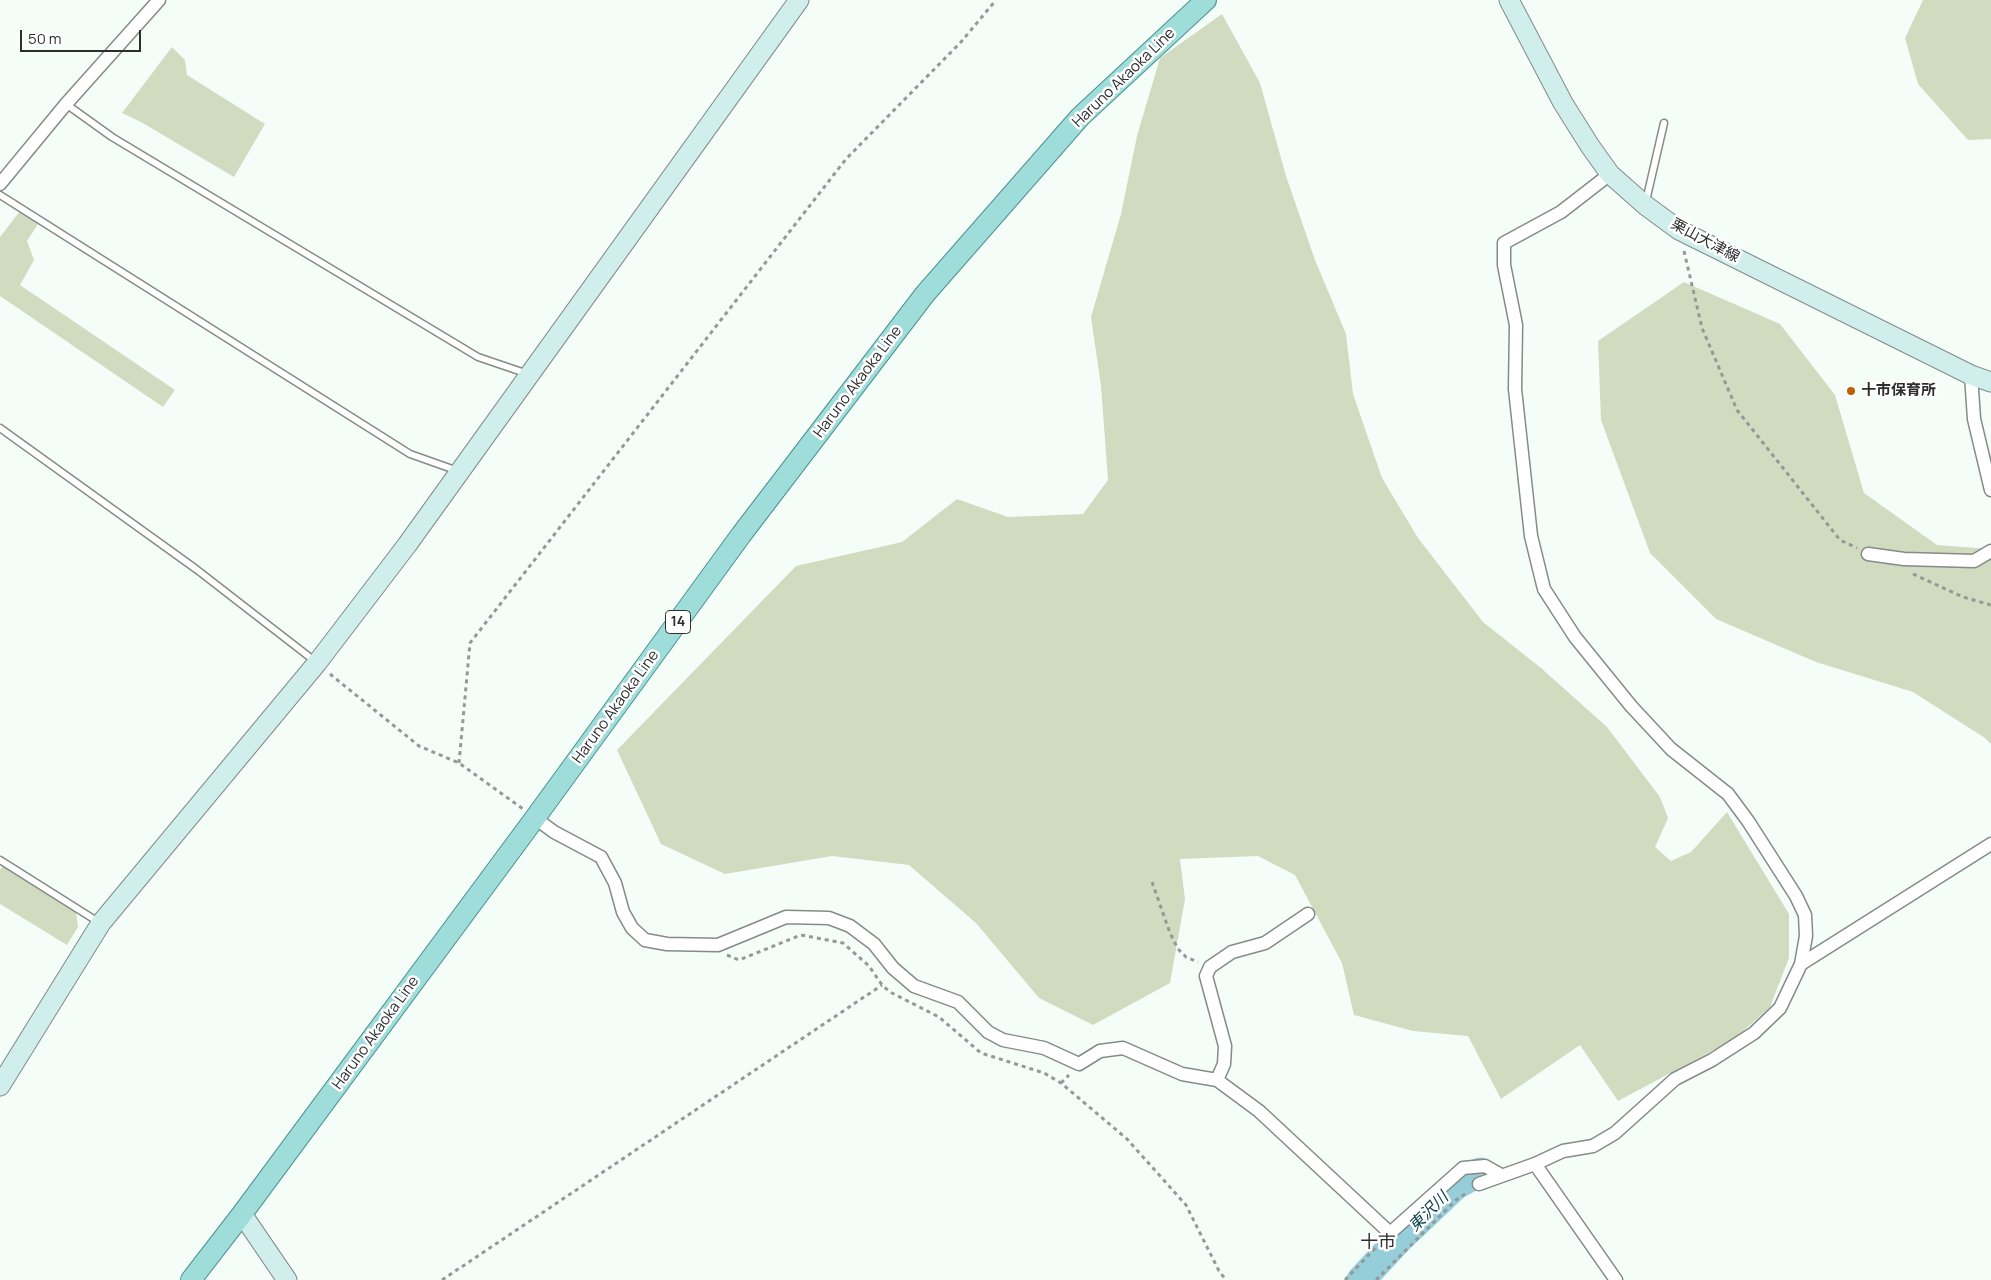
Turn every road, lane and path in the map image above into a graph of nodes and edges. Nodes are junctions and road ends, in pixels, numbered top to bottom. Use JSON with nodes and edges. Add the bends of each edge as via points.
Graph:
{"nodes":[{"id":1,"x":159,"y":0,"type":"edge"},
{"id":2,"x":799,"y":0,"type":"edge"},
{"id":3,"x":996,"y":0,"type":"edge"},
{"id":4,"x":1206,"y":0,"type":"edge"},
{"id":5,"x":1509,"y":0,"type":"edge"},
{"id":6,"x":66,"y":104,"type":"junction"},
{"id":7,"x":1664,"y":123,"type":"dead end"},
{"id":8,"x":1610,"y":174,"type":"junction"},
{"id":9,"x":0,"y":184,"type":"edge"},
{"id":10,"x":0,"y":195,"type":"edge"},
{"id":11,"x":1645,"y":205,"type":"junction"},
{"id":12,"x":1679,"y":230,"type":"junction"},
{"id":13,"x":529,"y":374,"type":"junction"},
{"id":14,"x":1971,"y":375,"type":"junction"},
{"id":15,"x":1991,"y":382,"type":"edge"},
{"id":16,"x":0,"y":428,"type":"edge"},
{"id":17,"x":458,"y":472,"type":"junction"},
{"id":18,"x":1991,"y":490,"type":"edge"},
{"id":19,"x":1840,"y":540,"type":"dead end"},
{"id":20,"x":1991,"y":551,"type":"edge"},
{"id":21,"x":1868,"y":554,"type":"dead end"},
{"id":22,"x":317,"y":663,"type":"junction"},
{"id":23,"x":459,"y":763,"type":"junction"},
{"id":24,"x":535,"y":818,"type":"junction"},
{"id":25,"x":1991,"y":844,"type":"edge"},
{"id":26,"x":0,"y":860,"type":"edge"},
{"id":27,"x":1152,"y":882,"type":"dead end"},
{"id":28,"x":1308,"y":914,"type":"dead end"},
{"id":29,"x":101,"y":923,"type":"junction"},
{"id":30,"x":718,"y":945,"type":"junction"},
{"id":31,"x":1801,"y":964,"type":"junction"},
{"id":32,"x":1210,"y":967,"type":"junction"},
{"id":33,"x":882,"y":985,"type":"junction"},
{"id":34,"x":1217,"y":1080,"type":"junction"},
{"id":35,"x":0,"y":1086,"type":"edge"},
{"id":36,"x":1535,"y":1164,"type":"junction"},
{"id":37,"x":1502,"y":1175,"type":"junction"},
{"id":38,"x":1479,"y":1184,"type":"joint"},
{"id":39,"x":242,"y":1214,"type":"junction"},
{"id":40,"x":1390,"y":1233,"type":"junction"},
{"id":41,"x":191,"y":1280,"type":"edge"},
{"id":42,"x":287,"y":1280,"type":"edge"},
{"id":43,"x":442,"y":1280,"type":"edge"},
{"id":44,"x":1226,"y":1280,"type":"edge"},
{"id":45,"x":1345,"y":1280,"type":"edge"},
{"id":46,"x":1376,"y":1280,"type":"edge"},
{"id":47,"x":1616,"y":1280,"type":"edge"}],
"edges":[{"from":1,"to":6,"type":"street"},
{"from":2,"to":13,"type":"street"},
{"from":3,"to":23,"type":"path","via":[[961,42],[846,158],[470,643]]},
{"from":4,"to":24,"type":"main road","name":"Haruno Akaoka Line","number":"14","via":[[1080,117],[925,294],[741,535]]},
{"from":5,"to":8,"type":"street","name":"栗山大津線","via":[[1563,102]]},
{"from":6,"to":9,"type":"street"},
{"from":6,"to":13,"type":"lane","via":[[112,137],[478,357]]},
{"from":7,"to":11,"type":"lane"},
{"from":8,"to":11,"type":"street","name":"栗山大津線"},
{"from":8,"to":31,"type":"street","via":[[1561,212],[1504,243],[1504,265],[1516,325],[1515,389],[1531,536],[1544,589],[1575,637],[1671,749],[1728,794],[1796,896],[1805,916],[1806,936]]},
{"from":10,"to":17,"type":"lane","via":[[410,454]]},
{"from":11,"to":12,"type":"street","name":"栗山大津線"},
{"from":12,"to":14,"type":"street","name":"栗山大津線"},
{"from":12,"to":19,"type":"path","via":[[1702,328],[1737,410]]},
{"from":13,"to":17,"type":"street"},
{"from":14,"to":15,"type":"street","name":"栗山大津線"},
{"from":14,"to":18,"type":"street","via":[[1974,419]]},
{"from":16,"to":22,"type":"lane","via":[[196,569]]},
{"from":17,"to":22,"type":"street"},
{"from":20,"to":21,"type":"street","via":[[1974,561],[1904,559]]},
{"from":22,"to":23,"type":"path","via":[[419,746]]},
{"from":22,"to":29,"type":"street"},
{"from":23,"to":24,"type":"path"},
{"from":24,"to":30,"type":"street","via":[[601,858],[615,883],[622,912],[645,940]]},
{"from":24,"to":39,"type":"main road","name":"Haruno Akaoka Line","number":"14"},
{"from":25,"to":31,"type":"street"},
{"from":26,"to":29,"type":"lane"},
{"from":27,"to":32,"type":"path","via":[[1178,949],[1186,957]]},
{"from":28,"to":32,"type":"street","via":[[1265,943],[1232,952]]},
{"from":29,"to":35,"type":"street"},
{"from":30,"to":33,"type":"path","via":[[725,954],[739,960],[801,935],[843,943],[869,966]]},
{"from":30,"to":34,"type":"street","via":[[786,916],[829,918],[850,926],[874,944],[893,968],[914,986],[958,1002],[988,1032],[1003,1040],[1044,1048],[1079,1064],[1100,1051],[1123,1048],[1182,1074]]},
{"from":31,"to":36,"type":"street","via":[[1780,1008],[1754,1033],[1675,1079],[1615,1134],[1593,1146],[1563,1151]]},
{"from":32,"to":34,"type":"street","via":[[1206,976],[1225,1046],[1224,1064]]},
{"from":33,"to":43,"type":"path"},
{"from":33,"to":44,"type":"path","via":[[940,1017],[981,1054],[1044,1073],[1062,1083],[1127,1139],[1186,1204]]},
{"from":34,"to":40,"type":"street","via":[[1260,1111]]},
{"from":36,"to":37,"type":"street"},
{"from":36,"to":47,"type":"street"},
{"from":37,"to":38,"type":"street"},
{"from":37,"to":40,"type":"street","via":[[1485,1166],[1463,1168]]},
{"from":38,"to":46,"type":"path","via":[[1456,1200]]},
{"from":39,"to":41,"type":"main road","name":"Haruno Akaoka Line","number":"14"},
{"from":39,"to":42,"type":"street"},
{"from":40,"to":45,"type":"path"}]}
